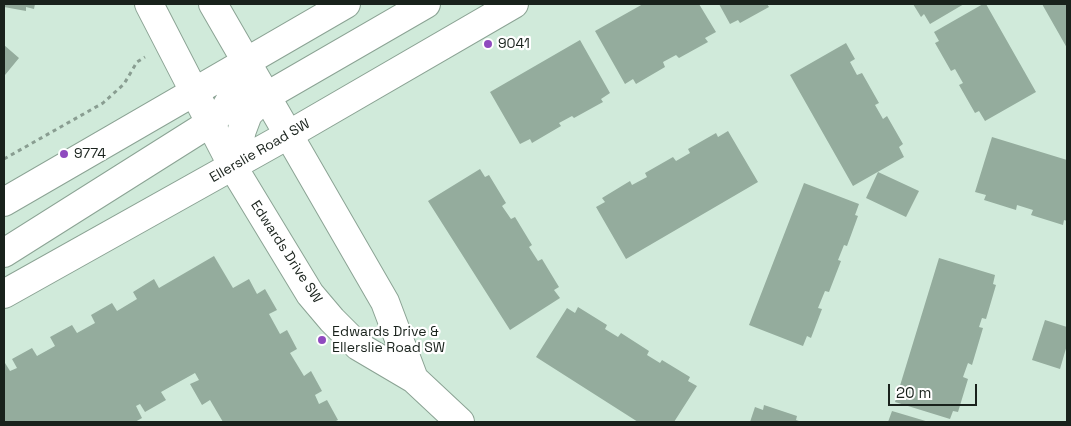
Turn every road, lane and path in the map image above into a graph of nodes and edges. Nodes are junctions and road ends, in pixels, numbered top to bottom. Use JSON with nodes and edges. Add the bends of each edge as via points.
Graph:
{"nodes":[{"id":1,"x":149,"y":4,"type":"edge"},
{"id":2,"x":213,"y":4,"type":"edge"},
{"id":3,"x":346,"y":4,"type":"edge"},
{"id":4,"x":426,"y":4,"type":"edge"},
{"id":5,"x":514,"y":4,"type":"edge"},
{"id":6,"x":149,"y":55,"type":"dead end"},
{"id":7,"x":246,"y":62,"type":"junction"},
{"id":8,"x":194,"y":92,"type":"junction"},
{"id":9,"x":266,"y":97,"type":"junction"},
{"id":10,"x":210,"y":123,"type":"junction"},
{"id":11,"x":288,"y":135,"type":"junction"},
{"id":12,"x":4,"y":159,"type":"edge"},
{"id":13,"x":233,"y":167,"type":"junction"},
{"id":14,"x":4,"y":202,"type":"edge"},
{"id":15,"x":4,"y":253,"type":"edge"},
{"id":16,"x":4,"y":294,"type":"edge"},
{"id":17,"x":414,"y":379,"type":"junction"},
{"id":18,"x":460,"y":422,"type":"edge"}],
"edges":[{"from":1,"to":8,"type":"main road","name":"Edwards Drive SW"},
{"from":2,"to":7,"type":"main road","name":"Edwards Drive SW"},
{"from":3,"to":7,"type":"main road"},
{"from":4,"to":9,"type":"main road"},
{"from":5,"to":11,"type":"main road","name":"Ellerslie Road SW"},
{"from":6,"to":12,"type":"path","via":[[137,62],[124,84],[103,103]]},
{"from":7,"to":8,"type":"main road"},
{"from":7,"to":9,"type":"main road","name":"Edwards Drive SW"},
{"from":7,"to":10,"type":"main road","via":[[225,109]]},
{"from":8,"to":10,"type":"main road","name":"Edwards Drive SW"},
{"from":8,"to":14,"type":"main road"},
{"from":9,"to":11,"type":"main road","name":"Edwards Drive SW"},
{"from":9,"to":13,"type":"main road","via":[[248,114]]},
{"from":10,"to":13,"type":"main road","name":"Edwards Drive SW"},
{"from":10,"to":15,"type":"main road"},
{"from":11,"to":13,"type":"main road","name":"Ellerslie Road SW"},
{"from":11,"to":17,"type":"main road","name":"Edwards Drive SW","via":[[385,302]]},
{"from":13,"to":16,"type":"main road","name":"Ellerslie Road SW"},
{"from":13,"to":17,"type":"main road","name":"Edwards Drive SW","via":[[310,294],[332,320],[358,346]]},
{"from":17,"to":18,"type":"main road","name":"Edwards Drive SW"}]}
